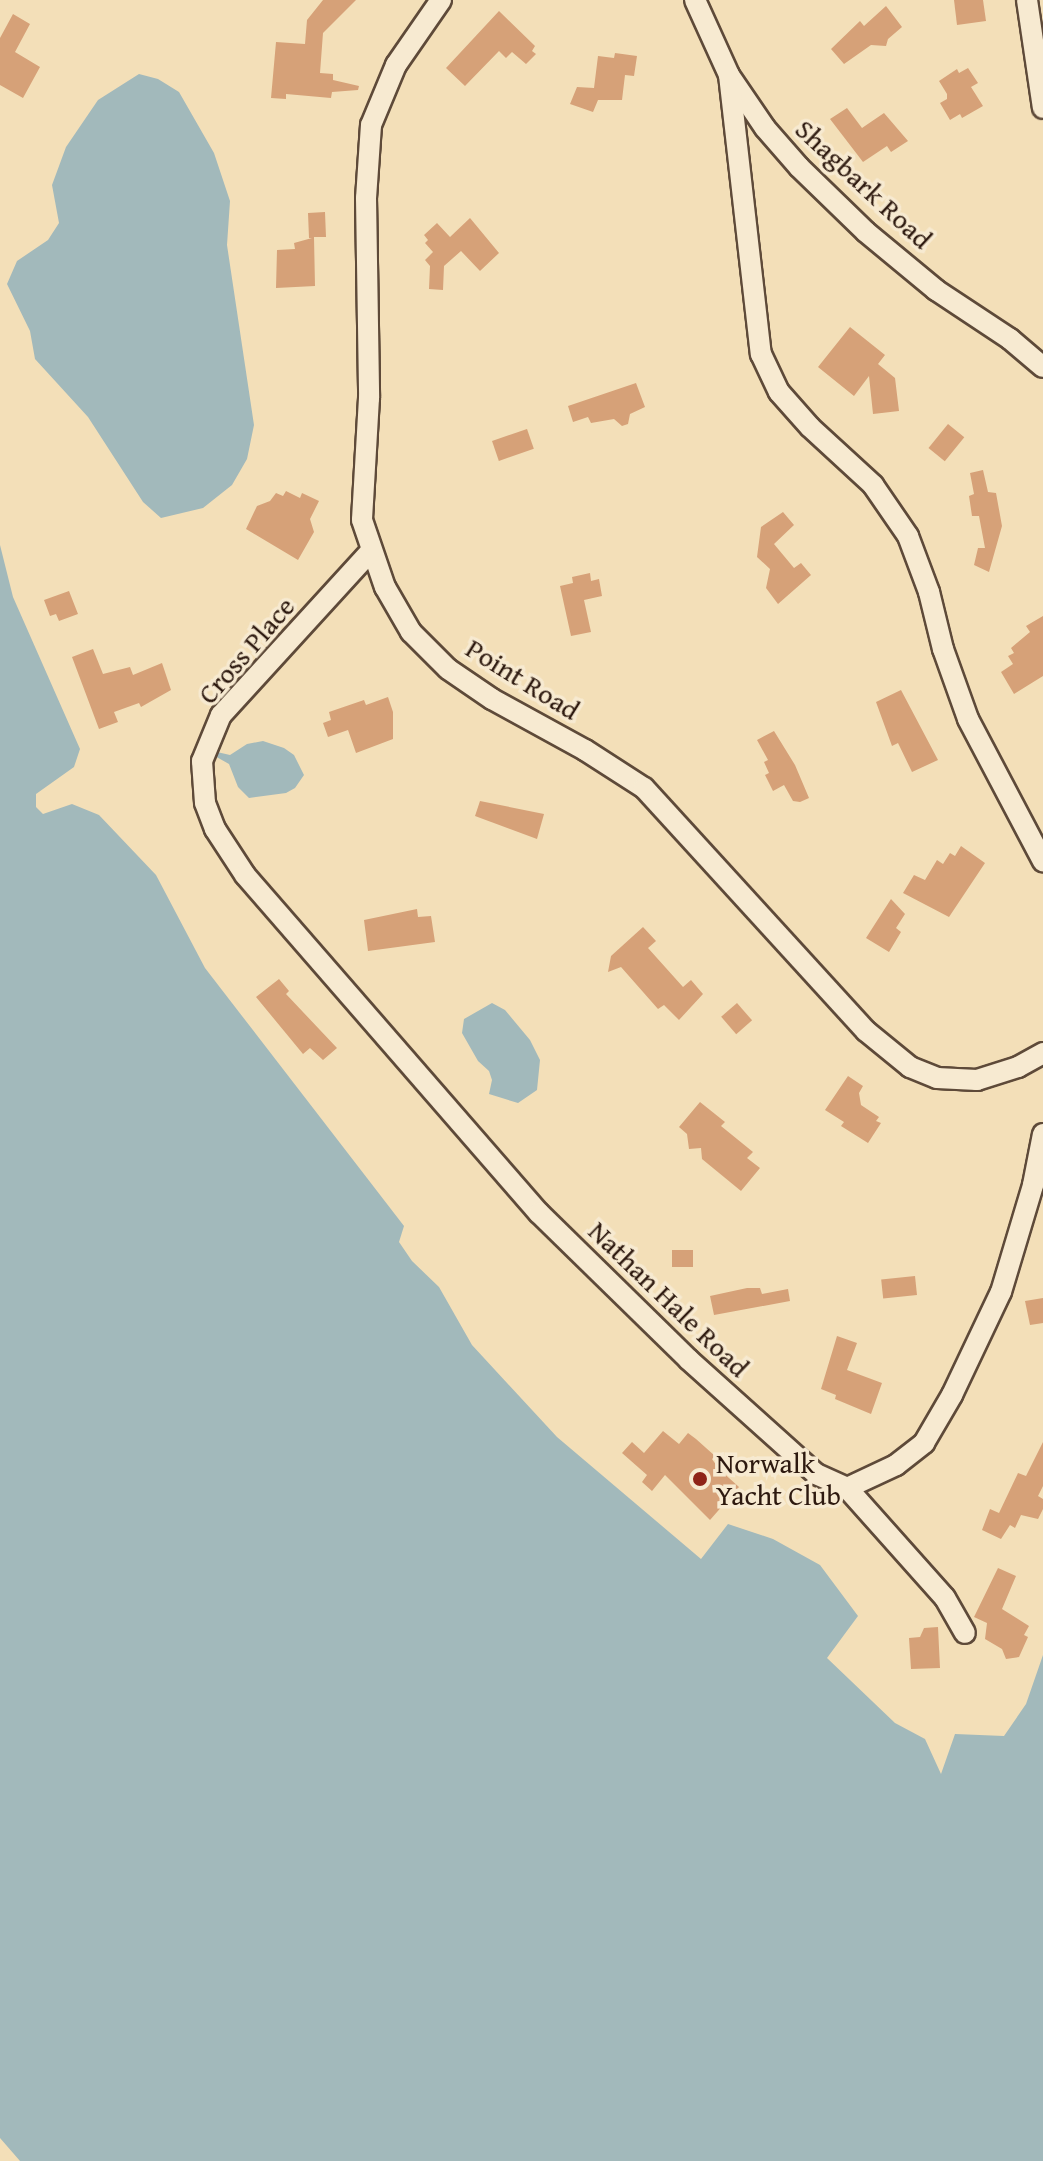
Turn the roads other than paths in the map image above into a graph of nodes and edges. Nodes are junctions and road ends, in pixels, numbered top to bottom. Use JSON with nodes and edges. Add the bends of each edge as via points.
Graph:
{"nodes":[{"id":1,"x":441,"y":0,"type":"edge"},
{"id":2,"x":695,"y":0,"type":"edge"},
{"id":3,"x":1027,"y":0,"type":"edge"},
{"id":4,"x":729,"y":75,"type":"junction"},
{"id":5,"x":1043,"y":108,"type":"edge"},
{"id":6,"x":1043,"y":367,"type":"edge"},
{"id":7,"x":370,"y":552,"type":"junction"},
{"id":8,"x":205,"y":803,"type":"joint"},
{"id":9,"x":1043,"y":861,"type":"edge"},
{"id":10,"x":1043,"y":1053,"type":"edge"},
{"id":11,"x":1043,"y":1134,"type":"edge"},
{"id":12,"x":847,"y":1488,"type":"junction"},
{"id":13,"x":965,"y":1633,"type":"dead end"}],
"edges":[{"from":1,"to":7,"type":"street","name":"Point Road","via":[[396,65],[371,125],[366,198],[369,398],[362,520]]},
{"from":2,"to":4,"type":"street","name":"Shagbark Road"},
{"from":3,"to":5,"type":"street"},
{"from":4,"to":6,"type":"street","name":"Shagbark Road","via":[[765,128],[866,232]]},
{"from":4,"to":9,"type":"street","via":[[761,354],[779,392],[873,485],[908,536],[968,719]]},
{"from":7,"to":8,"type":"street","name":"Cross Place","via":[[221,715],[202,761]]},
{"from":7,"to":10,"type":"street","name":"Point Road","via":[[411,632],[448,669],[644,788],[866,1031],[910,1067],[937,1078],[977,1080]]},
{"from":8,"to":12,"type":"street","name":"Nathan Hale Road","via":[[245,875],[539,1213],[688,1359],[816,1474]]},
{"from":11,"to":12,"type":"street","via":[[1001,1292],[952,1395],[924,1443],[896,1465]]},
{"from":12,"to":13,"type":"street","via":[[945,1598]]}]}
